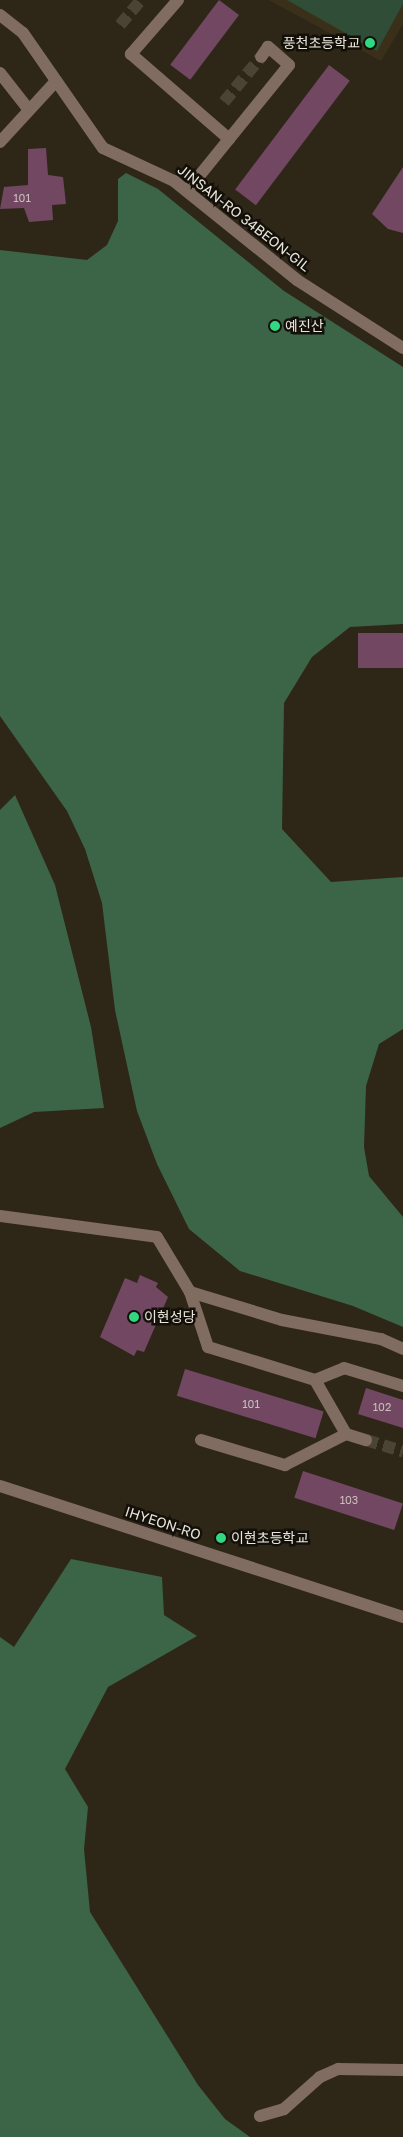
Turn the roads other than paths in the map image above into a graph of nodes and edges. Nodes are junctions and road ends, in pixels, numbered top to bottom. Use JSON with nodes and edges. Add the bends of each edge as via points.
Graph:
{"nodes":[{"id":1,"x":178,"y":0,"type":"edge"},
{"id":2,"x":0,"y":15,"type":"edge"},
{"id":3,"x":261,"y":57,"type":"tunnel mouth"},
{"id":4,"x":0,"y":73,"type":"edge"},
{"id":5,"x":56,"y":81,"type":"junction"},
{"id":6,"x":29,"y":110,"type":"junction"},
{"id":7,"x":229,"y":139,"type":"junction"},
{"id":8,"x":0,"y":142,"type":"edge"},
{"id":9,"x":187,"y":191,"type":"junction"},
{"id":10,"x":403,"y":348,"type":"edge"},
{"id":11,"x":0,"y":1216,"type":"edge"},
{"id":12,"x":190,"y":1292,"type":"junction"},
{"id":13,"x":403,"y":1349,"type":"edge"},
{"id":14,"x":315,"y":1380,"type":"junction"},
{"id":15,"x":403,"y":1386,"type":"edge"},
{"id":16,"x":346,"y":1434,"type":"junction"},
{"id":17,"x":201,"y":1440,"type":"dead end"},
{"id":18,"x":366,"y":1440,"type":"tunnel mouth"},
{"id":19,"x":0,"y":1486,"type":"edge"},
{"id":20,"x":403,"y":1617,"type":"edge"},
{"id":21,"x":403,"y":2070,"type":"edge"},
{"id":22,"x":260,"y":2116,"type":"dead end"}],
"edges":[{"from":1,"to":7,"type":"street","via":[[131,54]]},
{"from":2,"to":5,"type":"street","name":"JINSAN-RO 34BEON-GIL","via":[[23,33]]},
{"from":3,"to":7,"type":"street","via":[[268,47],[289,65]]},
{"from":4,"to":6,"type":"street"},
{"from":5,"to":6,"type":"street"},
{"from":5,"to":9,"type":"street","name":"JINSAN-RO 34BEON-GIL","via":[[103,148],[157,171]]},
{"from":6,"to":8,"type":"street"},
{"from":7,"to":9,"type":"street"},
{"from":9,"to":10,"type":"street","name":"JINSAN-RO 34BEON-GIL","via":[[297,280]]},
{"from":11,"to":12,"type":"street","via":[[157,1237]]},
{"from":12,"to":13,"type":"street","via":[[282,1320],[381,1339]]},
{"from":12,"to":14,"type":"street","via":[[208,1348]]},
{"from":14,"to":15,"type":"street","via":[[344,1368]]},
{"from":14,"to":16,"type":"street"},
{"from":16,"to":17,"type":"street","via":[[285,1465]]},
{"from":16,"to":18,"type":"street"},
{"from":19,"to":20,"type":"street","name":"IHYEON-RO"},
{"from":21,"to":22,"type":"street","via":[[338,2069],[320,2077],[284,2109]]}]}
